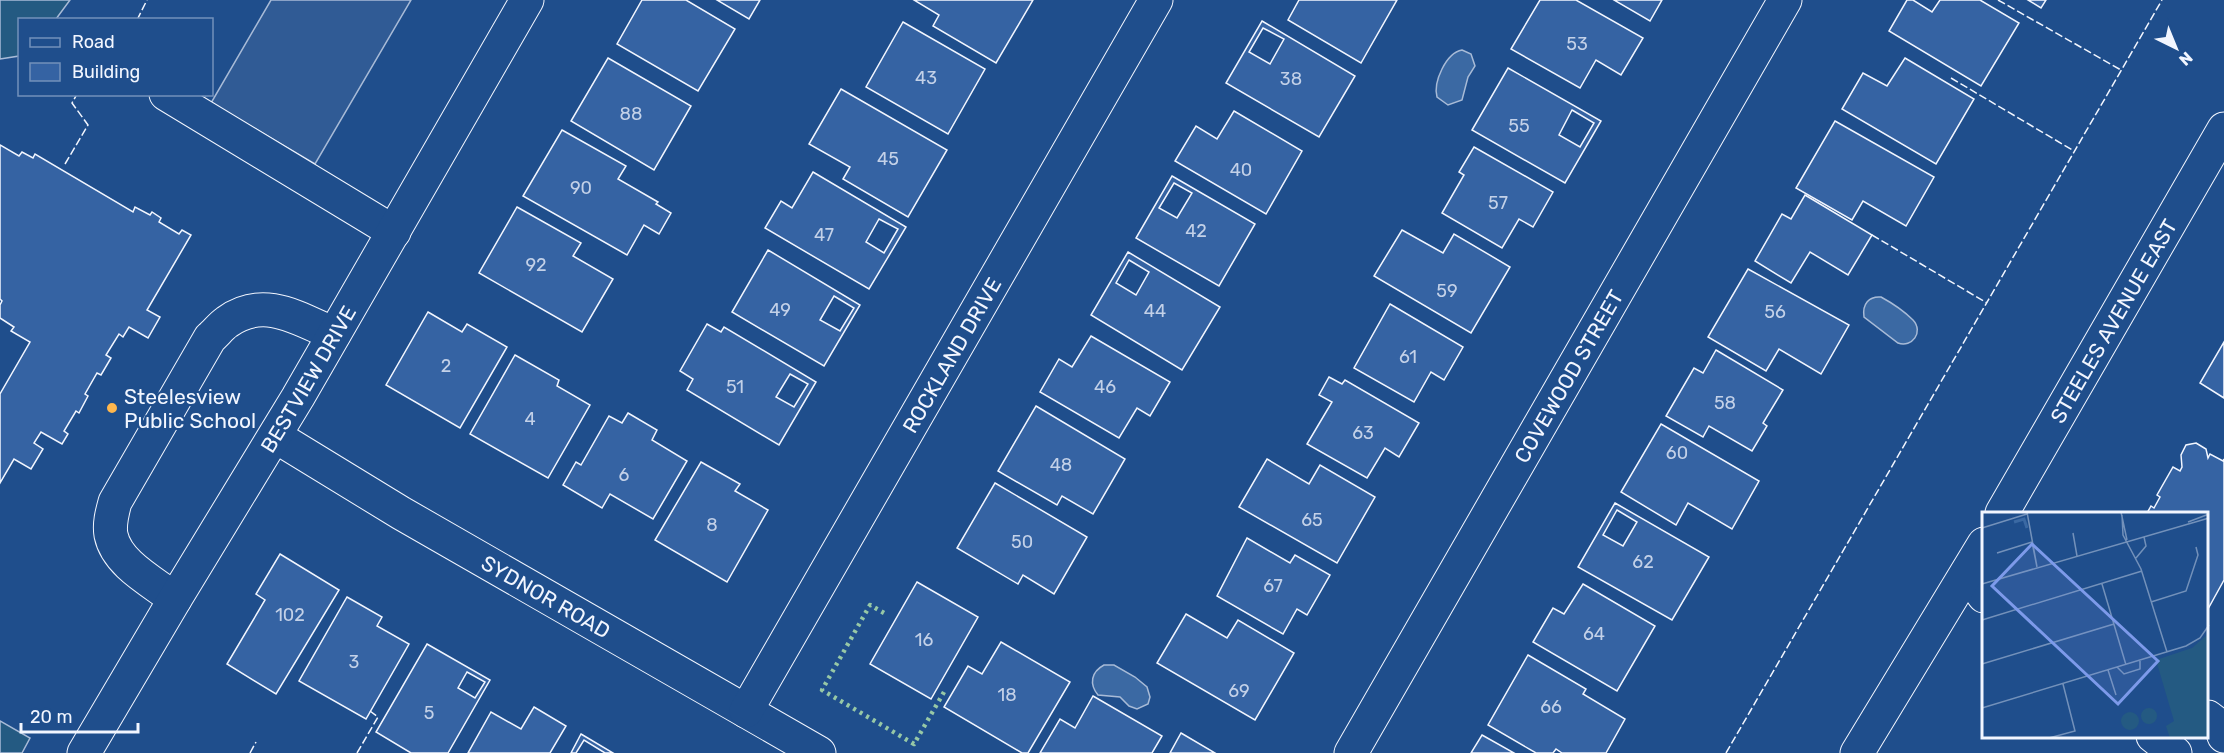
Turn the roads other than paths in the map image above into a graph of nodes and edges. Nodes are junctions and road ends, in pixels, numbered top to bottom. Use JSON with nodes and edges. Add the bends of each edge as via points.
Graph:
{"nodes":[{"id":1,"x":527,"y":0,"type":"edge"},
{"id":2,"x":1156,"y":0,"type":"edge"},
{"id":3,"x":1785,"y":0,"type":"edge"},
{"id":4,"x":169,"y":96,"type":"edge"},
{"id":5,"x":2224,"y":129,"type":"edge"},
{"id":6,"x":394,"y":232,"type":"junction"},
{"id":7,"x":334,"y":334,"type":"junction"},
{"id":8,"x":275,"y":436,"type":"junction"},
{"id":9,"x":2003,"y":512,"type":"edge"},
{"id":10,"x":1982,"y":557,"type":"edge"},
{"id":11,"x":1978,"y":582,"type":"edge"},
{"id":12,"x":175,"y":599,"type":"junction"},
{"id":13,"x":746,"y":711,"type":"junction"},
{"id":14,"x":2209,"y":718,"type":"edge"},
{"id":15,"x":2224,"y":736,"type":"edge"},
{"id":16,"x":2156,"y":738,"type":"edge"},
{"id":17,"x":84,"y":753,"type":"edge"},
{"id":18,"x":819,"y":753,"type":"edge"},
{"id":19,"x":1351,"y":753,"type":"edge"},
{"id":20,"x":1857,"y":753,"type":"edge"},
{"id":21,"x":2175,"y":753,"type":"edge"}],
"edges":[{"from":1,"to":6,"type":"street","name":"BESTVIEW DRIVE"},
{"from":2,"to":13,"type":"street","name":"ROCKLAND DRIVE"},
{"from":3,"to":19,"type":"street","name":"COVEWOOD STREET"},
{"from":4,"to":6,"type":"street"},
{"from":5,"to":9,"type":"street","name":"STEELES AVENUE EAST"},
{"from":6,"to":7,"type":"street","name":"BESTVIEW DRIVE"},
{"from":7,"to":8,"type":"street","name":"BESTVIEW DRIVE"},
{"from":7,"to":12,"type":"street","via":[[271,309],[249,311],[227,321],[210,338],[115,502],[111,518],[117,552]]},
{"from":8,"to":12,"type":"street","name":"BESTVIEW DRIVE"},
{"from":8,"to":13,"type":"street","name":"SYDNOR ROAD"},
{"from":10,"to":11,"type":"street"},
{"from":11,"to":20,"type":"street"},
{"from":12,"to":17,"type":"street","name":"BESTVIEW DRIVE"},
{"from":13,"to":18,"type":"street","name":"SYDNOR ROAD"},
{"from":14,"to":15,"type":"street","via":[[2221,727]]},
{"from":16,"to":21,"type":"street"}]}
